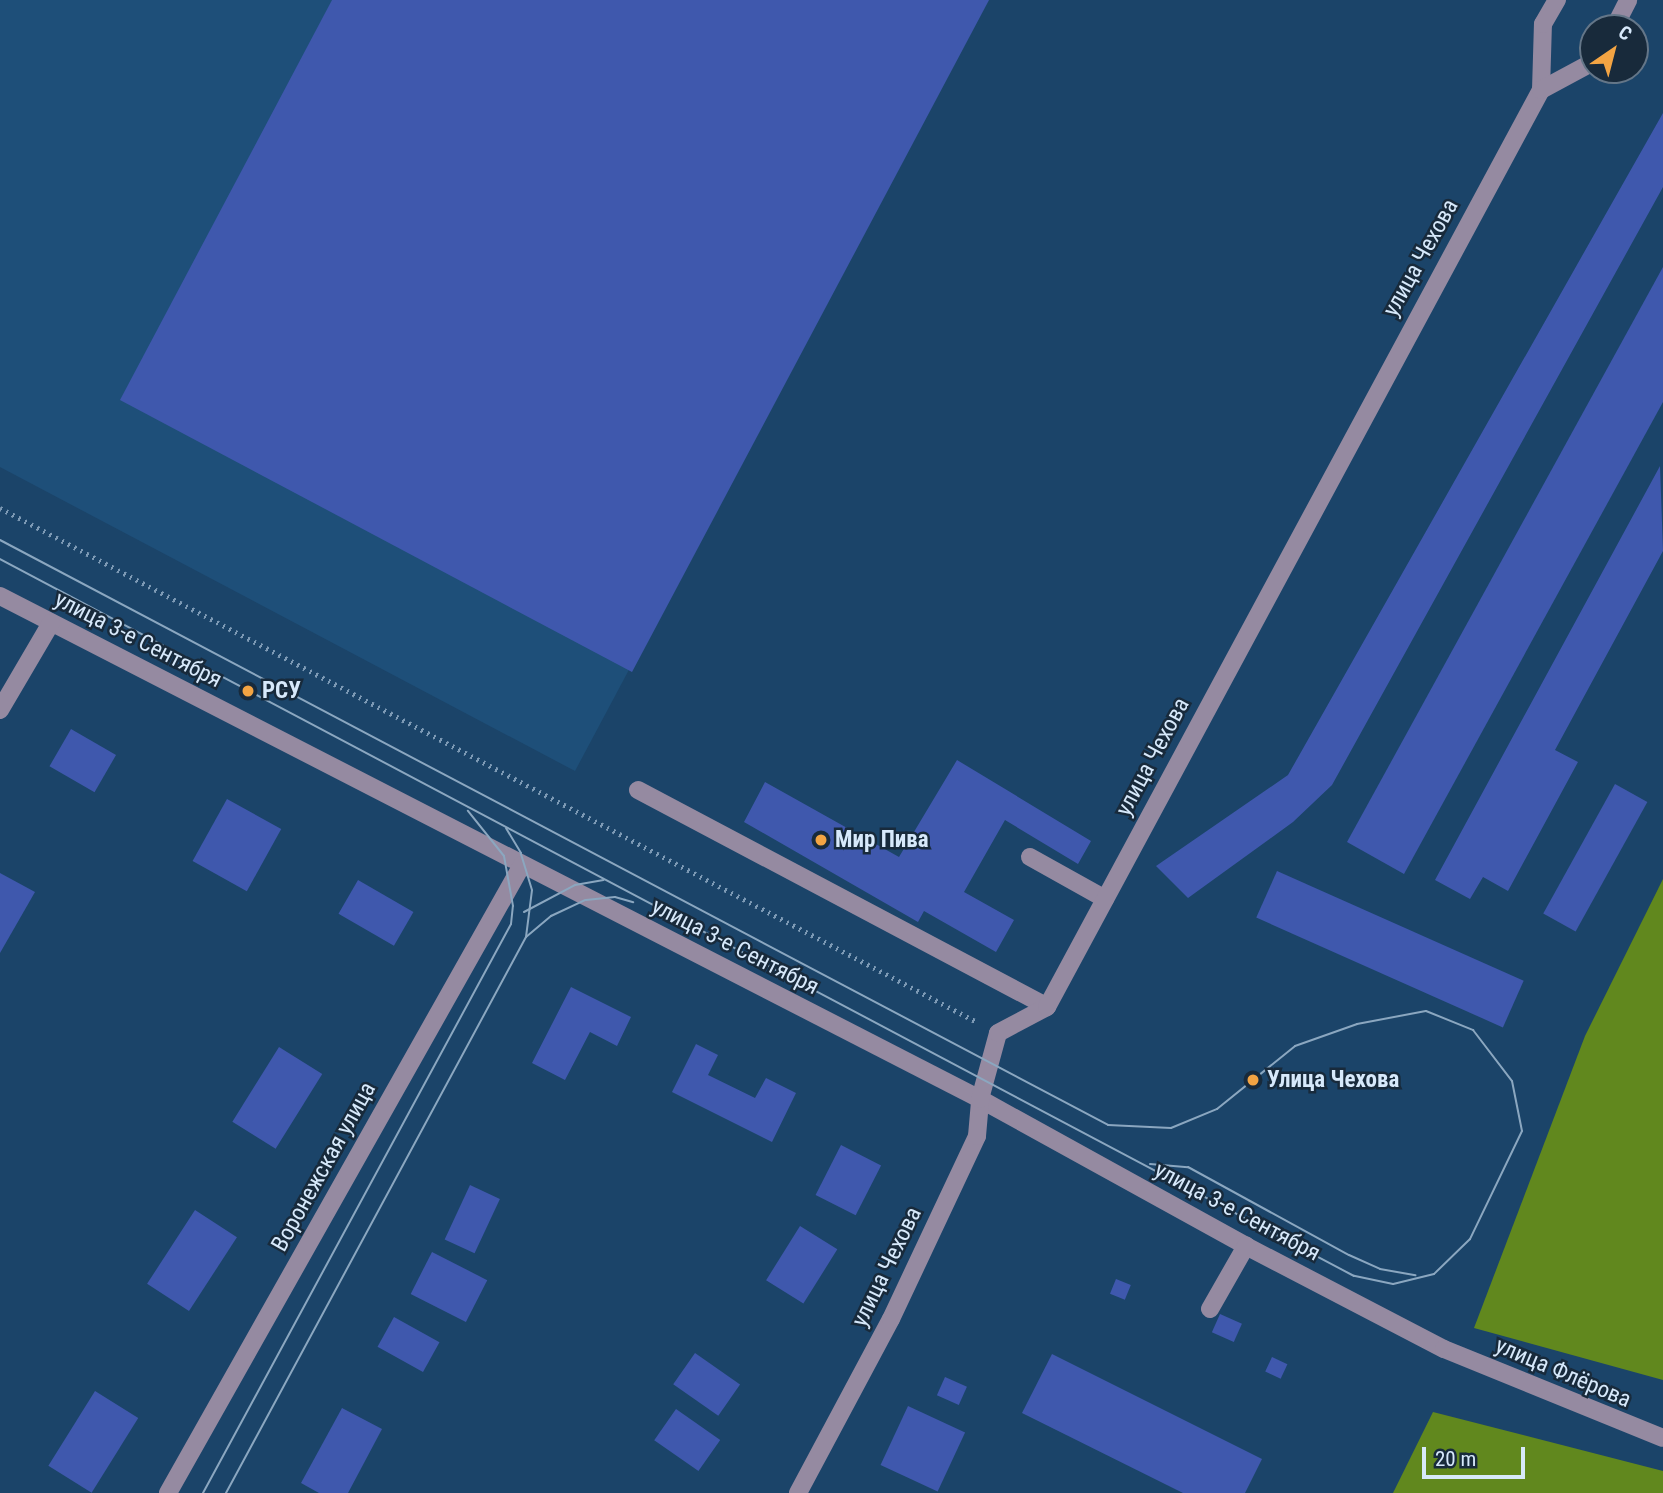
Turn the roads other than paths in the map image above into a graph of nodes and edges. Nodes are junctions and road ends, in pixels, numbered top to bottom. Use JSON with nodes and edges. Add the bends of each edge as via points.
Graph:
{"nodes":[{"id":1,"x":1557,"y":0,"type":"edge"},
{"id":2,"x":1579,"y":70,"type":"edge"},
{"id":3,"x":1541,"y":90,"type":"junction"},
{"id":4,"x":0,"y":596,"type":"edge"},
{"id":5,"x":51,"y":623,"type":"junction"},
{"id":6,"x":0,"y":710,"type":"edge"},
{"id":7,"x":638,"y":790,"type":"dead end"},
{"id":8,"x":1030,"y":857,"type":"dead end"},
{"id":9,"x":522,"y":865,"type":"junction"},
{"id":10,"x":1105,"y":900,"type":"junction"},
{"id":11,"x":1047,"y":1007,"type":"junction"},
{"id":12,"x":980,"y":1099,"type":"junction"},
{"id":13,"x":1246,"y":1246,"type":"junction"},
{"id":14,"x":1210,"y":1309,"type":"dead end"},
{"id":15,"x":1444,"y":1349,"type":"joint"},
{"id":16,"x":1663,"y":1438,"type":"edge"},
{"id":17,"x":168,"y":1493,"type":"edge"},
{"id":18,"x":798,"y":1493,"type":"edge"}],
"edges":[{"from":1,"to":3,"type":"street","via":[[1543,24]]},
{"from":2,"to":3,"type":"street"},
{"from":3,"to":10,"type":"street","name":"улица Чехова"},
{"from":4,"to":5,"type":"street","name":"улица 3-е Сентября"},
{"from":5,"to":6,"type":"street"},
{"from":5,"to":9,"type":"street","name":"улица 3-е Сентября"},
{"from":7,"to":11,"type":"street"},
{"from":8,"to":10,"type":"street"},
{"from":9,"to":12,"type":"street","name":"улица 3-е Сентября"},
{"from":9,"to":17,"type":"street","name":"Воронежская улица"},
{"from":10,"to":11,"type":"street","name":"улица Чехова"},
{"from":11,"to":12,"type":"street","name":"улица Чехова","via":[[998,1033]]},
{"from":12,"to":13,"type":"street","name":"улица 3-е Сентября"},
{"from":12,"to":18,"type":"street","name":"улица Чехова","via":[[977,1136],[891,1319]]},
{"from":13,"to":14,"type":"street"},
{"from":13,"to":15,"type":"street","name":"улица 3-е Сентября"},
{"from":15,"to":16,"type":"street","name":"улица Флёрова"}]}
